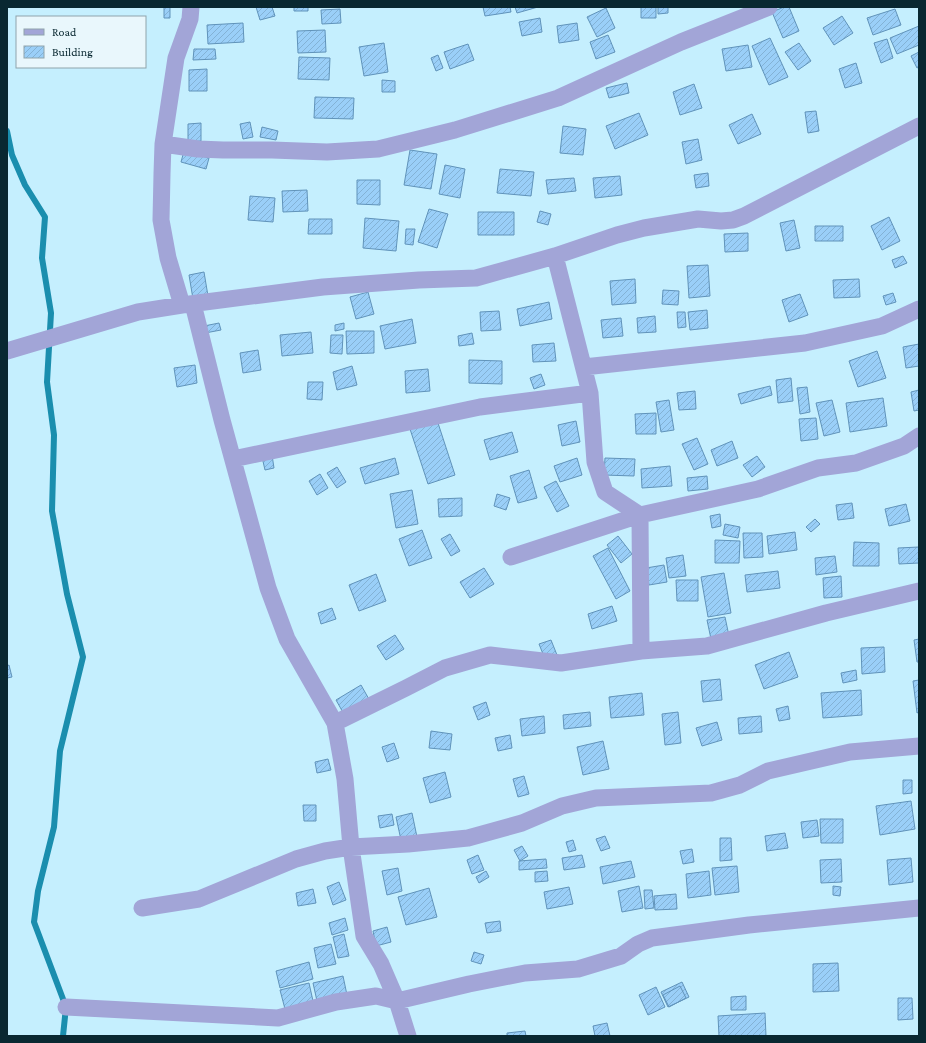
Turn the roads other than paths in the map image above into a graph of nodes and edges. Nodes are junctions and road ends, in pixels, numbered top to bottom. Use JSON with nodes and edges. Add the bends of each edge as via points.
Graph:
{"nodes":[{"id":1,"x":191,"y":7,"type":"edge"},
{"id":2,"x":769,"y":7,"type":"edge"},
{"id":3,"x":919,"y":126,"type":"edge"},
{"id":4,"x":163,"y":144,"type":"junction"},
{"id":5,"x":555,"y":256,"type":"junction"},
{"id":6,"x":187,"y":305,"type":"junction"},
{"id":7,"x":919,"y":309,"type":"edge"},
{"id":8,"x":7,"y":351,"type":"edge"},
{"id":9,"x":584,"y":366,"type":"junction"},
{"id":10,"x":590,"y":393,"type":"junction"},
{"id":11,"x":919,"y":436,"type":"edge"},
{"id":12,"x":233,"y":459,"type":"junction"},
{"id":13,"x":640,"y":515,"type":"junction"},
{"id":14,"x":511,"y":557,"type":"dead end"},
{"id":15,"x":919,"y":591,"type":"edge"},
{"id":16,"x":641,"y":651,"type":"junction"},
{"id":17,"x":335,"y":723,"type":"junction"},
{"id":18,"x":919,"y":746,"type":"edge"},
{"id":19,"x":351,"y":846,"type":"junction"},
{"id":20,"x":142,"y":908,"type":"dead end"},
{"id":21,"x":919,"y":908,"type":"edge"},
{"id":22,"x":397,"y":1001,"type":"junction"},
{"id":23,"x":66,"y":1007,"type":"dead end"},
{"id":24,"x":408,"y":1036,"type":"edge"}],
"edges":[{"from":1,"to":4,"type":"street","via":[[190,19],[176,58]]},
{"from":2,"to":4,"type":"street","via":[[682,42],[558,98],[455,130],[378,149],[327,152],[223,150]]},
{"from":3,"to":5,"type":"street","via":[[733,220],[698,219],[644,228]]},
{"from":4,"to":6,"type":"street","via":[[161,220],[168,258]]},
{"from":5,"to":6,"type":"street","via":[[476,278],[324,287]]},
{"from":5,"to":9,"type":"street"},
{"from":6,"to":8,"type":"street","via":[[138,312]]},
{"from":6,"to":12,"type":"street"},
{"from":7,"to":9,"type":"street","via":[[882,326],[805,343]]},
{"from":9,"to":10,"type":"street"},
{"from":10,"to":12,"type":"street","via":[[480,407]]},
{"from":10,"to":13,"type":"street","via":[[595,462],[605,492]]},
{"from":11,"to":13,"type":"street","via":[[904,446],[856,463],[818,468],[758,489]]},
{"from":12,"to":17,"type":"street","via":[[268,588],[287,639]]},
{"from":13,"to":14,"type":"street"},
{"from":13,"to":16,"type":"street"},
{"from":15,"to":16,"type":"street","via":[[826,613],[707,646]]},
{"from":16,"to":17,"type":"street","via":[[562,663],[490,655],[445,668]]},
{"from":17,"to":19,"type":"street","via":[[345,779]]},
{"from":18,"to":19,"type":"street","via":[[850,752],[768,771],[740,786],[711,793],[596,798],[562,806],[522,824],[468,838]]},
{"from":19,"to":20,"type":"street","via":[[296,858],[199,899]]},
{"from":19,"to":22,"type":"street","via":[[364,936],[381,964]]},
{"from":21,"to":22,"type":"street","via":[[652,938],[621,956],[578,969],[525,973]]},
{"from":22,"to":23,"type":"street","via":[[376,996],[336,1002],[278,1018]]},
{"from":22,"to":24,"type":"street"}]}
